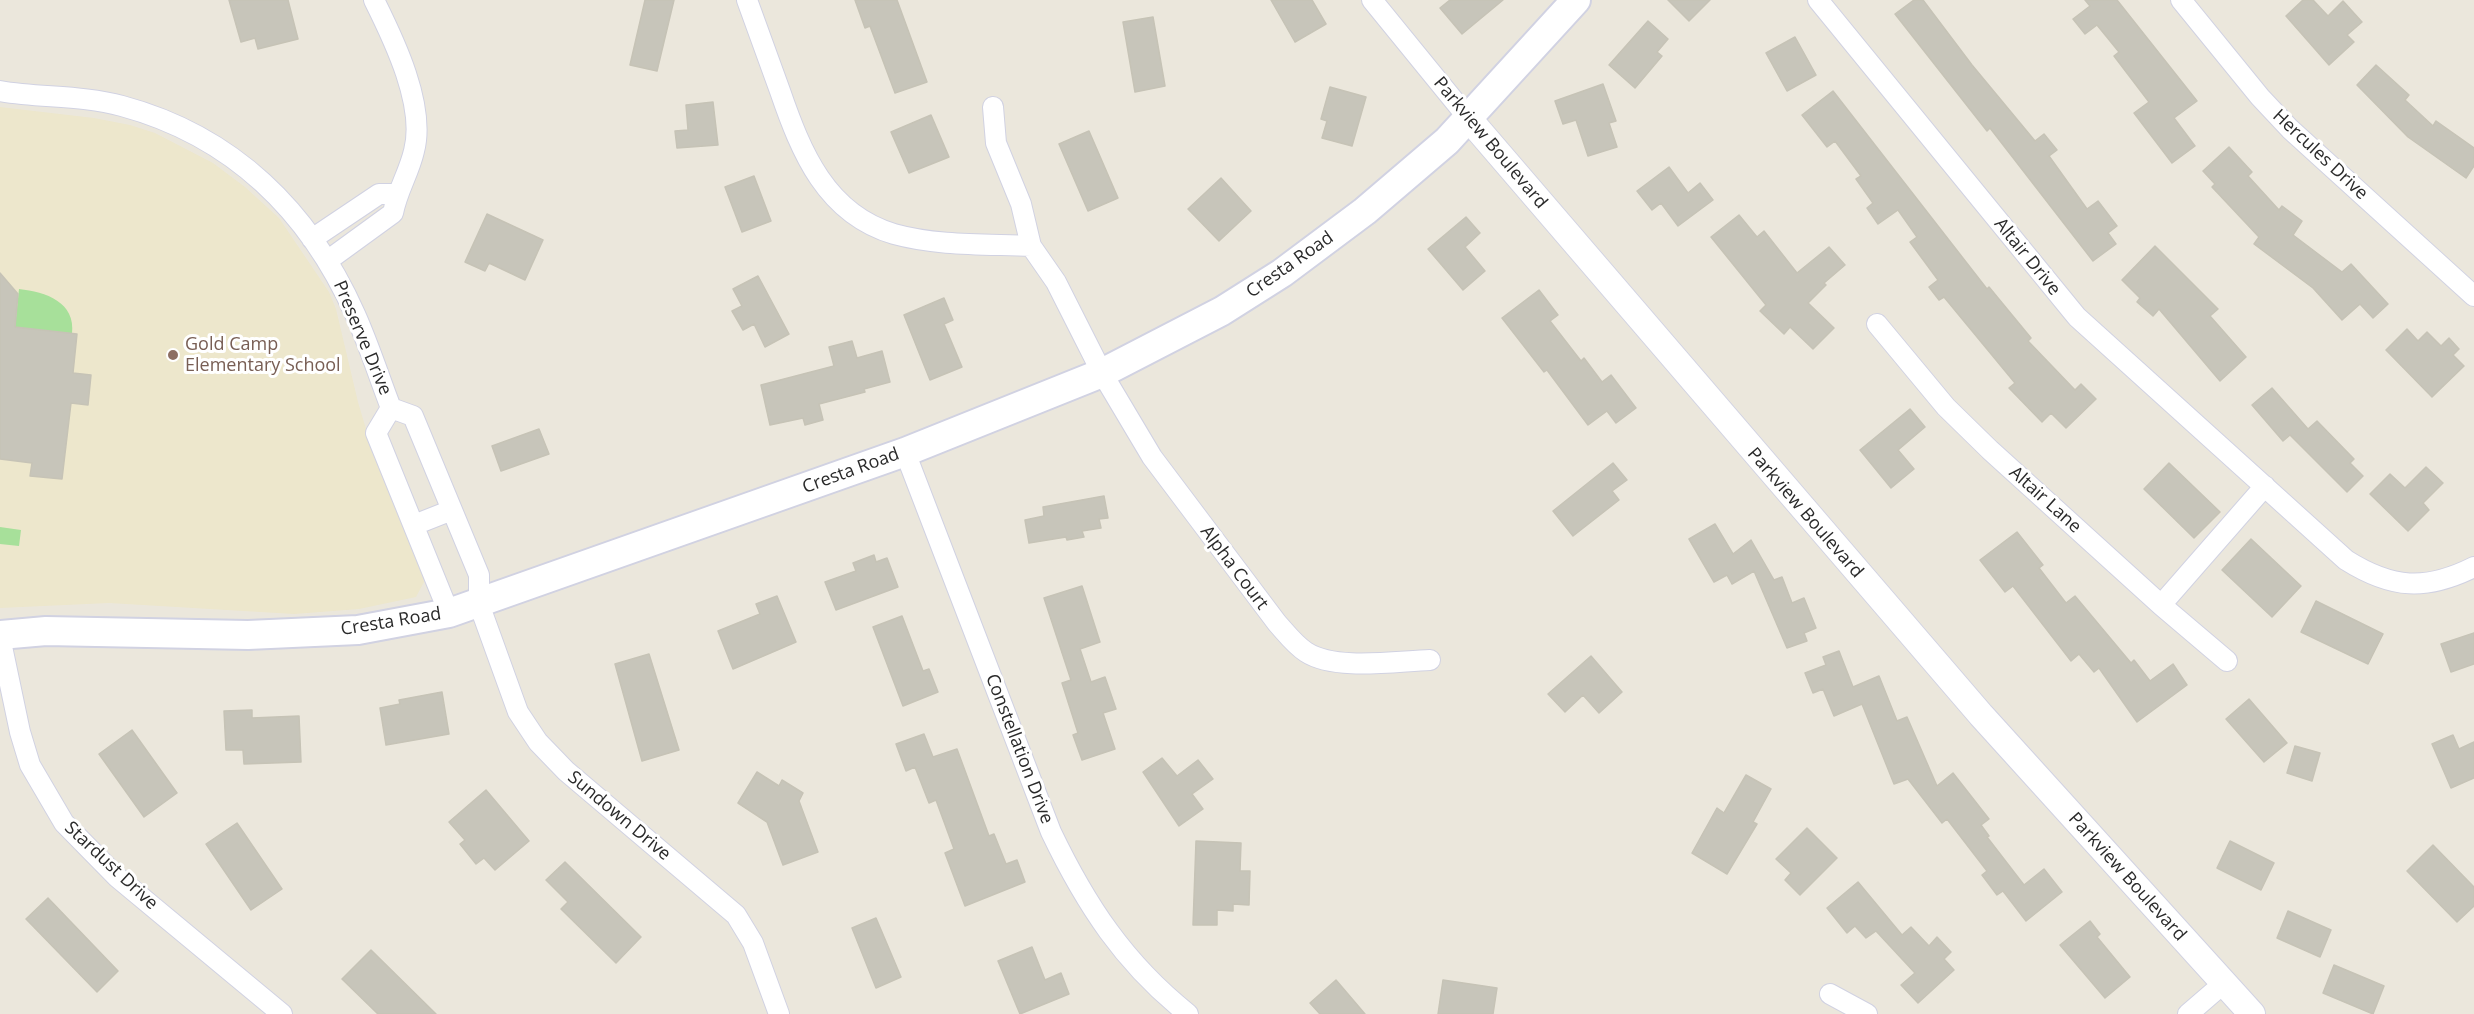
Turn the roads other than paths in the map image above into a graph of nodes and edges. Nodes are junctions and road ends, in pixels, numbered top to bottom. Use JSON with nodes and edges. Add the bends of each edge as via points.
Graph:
{"nodes":[{"id":1,"x":374,"y":0,"type":"edge"},
{"id":2,"x":747,"y":0,"type":"edge"},
{"id":3,"x":1372,"y":0,"type":"edge"},
{"id":4,"x":1576,"y":0,"type":"edge"},
{"id":5,"x":1818,"y":0,"type":"edge"},
{"id":6,"x":2181,"y":0,"type":"edge"},
{"id":7,"x":0,"y":91,"type":"edge"},
{"id":8,"x":993,"y":107,"type":"dead end"},
{"id":9,"x":1469,"y":119,"type":"junction"},
{"id":10,"x":396,"y":194,"type":"junction"},
{"id":11,"x":312,"y":239,"type":"junction"},
{"id":12,"x":1031,"y":246,"type":"junction"},
{"id":13,"x":327,"y":261,"type":"junction"},
{"id":14,"x":2474,"y":296,"type":"edge"},
{"id":15,"x":1877,"y":324,"type":"dead end"},
{"id":16,"x":1102,"y":373,"type":"junction"},
{"id":17,"x":391,"y":408,"type":"junction"},
{"id":18,"x":905,"y":452,"type":"junction"},
{"id":19,"x":2265,"y":486,"type":"junction"},
{"id":20,"x":452,"y":510,"type":"junction"},
{"id":21,"x":414,"y":525,"type":"junction"},
{"id":22,"x":2474,"y":567,"type":"edge"},
{"id":23,"x":478,"y":604,"type":"junction"},
{"id":24,"x":2161,"y":606,"type":"junction"},
{"id":25,"x":449,"y":613,"type":"junction"},
{"id":26,"x":0,"y":636,"type":"edge"},
{"id":27,"x":1430,"y":660,"type":"dead end"},
{"id":28,"x":2227,"y":662,"type":"dead end"},
{"id":29,"x":2224,"y":983,"type":"junction"},
{"id":30,"x":1830,"y":994,"type":"dead end"},
{"id":31,"x":282,"y":1014,"type":"edge"},
{"id":32,"x":779,"y":1014,"type":"edge"},
{"id":33,"x":1188,"y":1014,"type":"edge"},
{"id":34,"x":1867,"y":1014,"type":"edge"},
{"id":35,"x":2188,"y":1014,"type":"edge"},
{"id":36,"x":2252,"y":1014,"type":"edge"}],
"edges":[{"from":1,"to":10,"type":"street","via":[[414,104],[415,150]]},
{"from":2,"to":12,"type":"street","via":[[795,134],[808,163],[833,198],[866,222],[895,234]]},
{"from":3,"to":9,"type":"street","name":"Parkview Boulevard"},
{"from":4,"to":9,"type":"main road","name":"Cresta Road"},
{"from":5,"to":19,"type":"street","name":"Altair Drive","via":[[2077,317]]},
{"from":6,"to":14,"type":"street","name":"Hercules Drive","via":[[2290,129]]},
{"from":7,"to":11,"type":"street","name":"Preserve Drive","via":[[121,105],[184,129],[253,172],[291,209]]},
{"from":8,"to":12,"type":"street","via":[[996,143],[1022,204]]},
{"from":9,"to":16,"type":"main road","name":"Cresta Road","via":[[1365,211],[1282,273],[1222,311]]},
{"from":9,"to":29,"type":"street","name":"Parkview Boulevard","via":[[1973,707]]},
{"from":10,"to":11,"type":"street","via":[[379,194]]},
{"from":10,"to":13,"type":"street","via":[[393,213]]},
{"from":11,"to":13,"type":"street","name":"Preserve Drive"},
{"from":12,"to":16,"type":"street","via":[[1056,282]]},
{"from":13,"to":17,"type":"street","name":"Preserve Drive","via":[[356,315]]},
{"from":15,"to":24,"type":"street","name":"Altair Lane","via":[[1946,407]]},
{"from":16,"to":18,"type":"main road","name":"Cresta Road"},
{"from":16,"to":27,"type":"street","name":"Alpha Court","via":[[1177,492],[1293,642],[1316,657],[1344,663]]},
{"from":17,"to":20,"type":"street","name":"Preserve Drive","via":[[413,416]]},
{"from":17,"to":21,"type":"street","name":"Preserve Drive","via":[[376,433]]},
{"from":18,"to":23,"type":"main road","name":"Cresta Road"},
{"from":18,"to":33,"type":"street","name":"Constellation Drive","via":[[1051,832],[1074,880],[1118,947],[1158,990]]},
{"from":19,"to":22,"type":"street","name":"Altair Drive","via":[[2346,560],[2368,574],[2398,584],[2426,584],[2450,579]]},
{"from":19,"to":24,"type":"street"},
{"from":20,"to":21,"type":"street"},
{"from":20,"to":23,"type":"street","name":"Preserve Drive","via":[[479,575]]},
{"from":21,"to":25,"type":"street","name":"Preserve Drive"},
{"from":23,"to":25,"type":"main road","name":"Cresta Road"},
{"from":23,"to":32,"type":"street","name":"Sundown Drive","via":[[513,702],[538,742],[566,771],[736,915],[753,943]]},
{"from":24,"to":28,"type":"street","name":"Altair Lane"},
{"from":25,"to":26,"type":"main road","name":"Cresta Road","via":[[358,630],[248,635],[46,630]]},
{"from":26,"to":31,"type":"street","name":"Stardust Drive","via":[[30,765],[64,824],[117,877]]},
{"from":29,"to":35,"type":"street"},
{"from":29,"to":36,"type":"street","name":"Parkview Boulevard"},
{"from":30,"to":34,"type":"street"}]}
